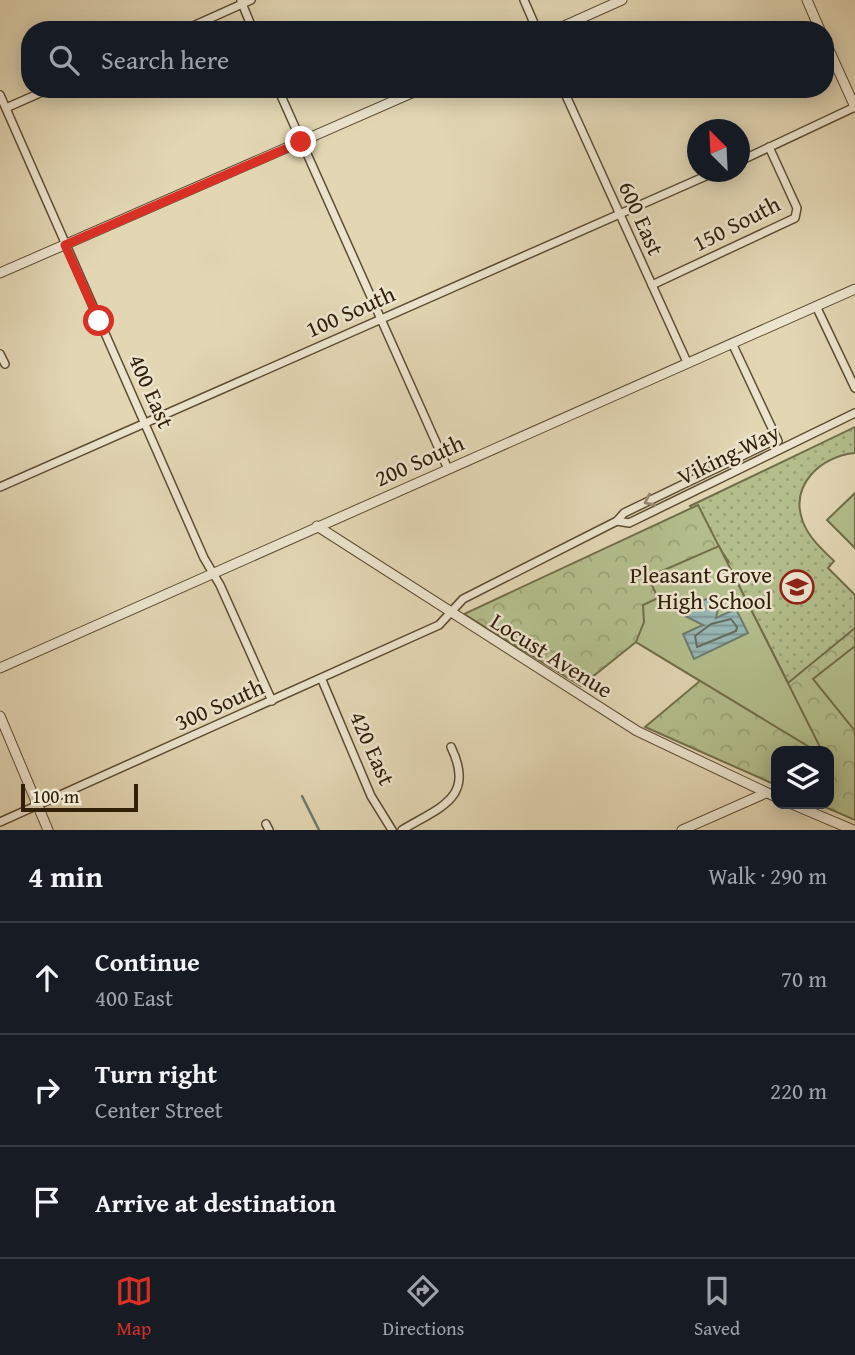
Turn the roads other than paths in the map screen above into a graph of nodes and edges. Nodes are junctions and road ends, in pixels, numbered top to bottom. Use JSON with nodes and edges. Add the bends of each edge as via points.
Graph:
{"nodes":[{"id":1,"x":251,"y":0,"type":"edge"},
{"id":2,"x":524,"y":0,"type":"edge"},
{"id":3,"x":622,"y":0,"type":"edge"},
{"id":4,"x":807,"y":0,"type":"edge"},
{"id":5,"x":241,"y":2,"type":"edge"},
{"id":6,"x":202,"y":21,"type":"edge"},
{"id":7,"x":249,"y":21,"type":"edge"},
{"id":8,"x":533,"y":21,"type":"edge"},
{"id":9,"x":575,"y":21,"type":"edge"},
{"id":10,"x":816,"y":21,"type":"edge"},
{"id":11,"x":834,"y":61,"type":"edge"},
{"id":12,"x":0,"y":95,"type":"edge"},
{"id":13,"x":29,"y":98,"type":"edge"},
{"id":14,"x":282,"y":98,"type":"edge"},
{"id":15,"x":401,"y":98,"type":"edge"},
{"id":16,"x":568,"y":98,"type":"edge"},
{"id":17,"x":855,"y":107,"type":"edge"},
{"id":18,"x":6,"y":108,"type":"junction"},
{"id":19,"x":301,"y":142,"type":"junction"},
{"id":20,"x":769,"y":147,"type":"junction"},
{"id":21,"x":750,"y":156,"type":"edge"},
{"id":22,"x":693,"y":182,"type":"edge"},
{"id":23,"x":620,"y":215,"type":"junction"},
{"id":24,"x":65,"y":245,"type":"junction"},
{"id":25,"x":0,"y":274,"type":"edge"},
{"id":26,"x":652,"y":285,"type":"junction"},
{"id":27,"x":855,"y":289,"type":"edge"},
{"id":28,"x":816,"y":306,"type":"junction"},
{"id":29,"x":380,"y":318,"type":"junction"},
{"id":30,"x":732,"y":343,"type":"junction"},
{"id":31,"x":0,"y":354,"type":"edge"},
{"id":32,"x":687,"y":362,"type":"junction"},
{"id":33,"x":5,"y":364,"type":"dead end"},
{"id":34,"x":855,"y":388,"type":"edge"},
{"id":35,"x":855,"y":413,"type":"edge"},
{"id":36,"x":145,"y":424,"type":"junction"},
{"id":37,"x":777,"y":439,"type":"junction"},
{"id":38,"x":782,"y":448,"type":"junction"},
{"id":39,"x":448,"y":469,"type":"junction"},
{"id":40,"x":0,"y":487,"type":"edge"},
{"id":41,"x":617,"y":522,"type":"junction"},
{"id":42,"x":317,"y":526,"type":"junction"},
{"id":43,"x":214,"y":573,"type":"junction"},
{"id":44,"x":449,"y":613,"type":"junction"},
{"id":45,"x":0,"y":668,"type":"edge"},
{"id":46,"x":322,"y":680,"type":"junction"},
{"id":47,"x":272,"y":701,"type":"junction"},
{"id":48,"x":0,"y":716,"type":"edge"},
{"id":49,"x":451,"y":747,"type":"dead end"},
{"id":50,"x":766,"y":793,"type":"junction"},
{"id":51,"x":771,"y":795,"type":"edge"},
{"id":52,"x":37,"y":806,"type":"junction"},
{"id":53,"x":804,"y":809,"type":"edge"},
{"id":54,"x":0,"y":822,"type":"edge"},
{"id":55,"x":48,"y":830,"type":"edge"},
{"id":56,"x":393,"y":830,"type":"edge"},
{"id":57,"x":402,"y":830,"type":"edge"},
{"id":58,"x":682,"y":830,"type":"edge"},
{"id":59,"x":853,"y":830,"type":"edge"}],
"edges":[{"from":1,"to":5,"type":"street"},
{"from":2,"to":8,"type":"street"},
{"from":3,"to":9,"type":"street"},
{"from":4,"to":10,"type":"street"},
{"from":5,"to":6,"type":"street"},
{"from":5,"to":7,"type":"street"},
{"from":11,"to":17,"type":"street"},
{"from":12,"to":18,"type":"street","name":"400 East"},
{"from":13,"to":18,"type":"street"},
{"from":14,"to":19,"type":"street"},
{"from":15,"to":19,"type":"street"},
{"from":16,"to":23,"type":"street","name":"600 East"},
{"from":17,"to":20,"type":"street"},
{"from":18,"to":24,"type":"street","name":"400 East"},
{"from":19,"to":24,"type":"street"},
{"from":19,"to":29,"type":"street"},
{"from":20,"to":21,"type":"street"},
{"from":20,"to":26,"type":"street","name":"150 South","via":[[797,211],[792,222]]},
{"from":22,"to":23,"type":"street","name":"100 South"},
{"from":23,"to":26,"type":"street","name":"600 East"},
{"from":23,"to":29,"type":"street","name":"100 South"},
{"from":24,"to":25,"type":"street"},
{"from":24,"to":36,"type":"street","name":"400 East"},
{"from":26,"to":32,"type":"street","name":"600 East"},
{"from":27,"to":28,"type":"street","name":"200 South"},
{"from":28,"to":30,"type":"street","name":"200 South"},
{"from":28,"to":34,"type":"street"},
{"from":29,"to":36,"type":"street","name":"100 South"},
{"from":29,"to":39,"type":"street"},
{"from":30,"to":32,"type":"street","name":"200 South"},
{"from":30,"to":37,"type":"street"},
{"from":31,"to":33,"type":"street"},
{"from":32,"to":39,"type":"street","name":"200 South"},
{"from":35,"to":38,"type":"street","name":"Viking Way"},
{"from":36,"to":40,"type":"street","name":"100 South"},
{"from":36,"to":43,"type":"street","name":"400 East"},
{"from":37,"to":38,"type":"street"},
{"from":37,"to":41,"type":"street","name":"Viking Way","one_way":true,"via":[[624,513]]},
{"from":38,"to":41,"type":"street","name":"Viking Way","via":[[629,523]]},
{"from":39,"to":42,"type":"street","name":"200 South"},
{"from":41,"to":44,"type":"street","name":"Viking Way","via":[[463,599]]},
{"from":42,"to":43,"type":"street","name":"200 South"},
{"from":42,"to":44,"type":"street","name":"Locust Avenue"},
{"from":43,"to":45,"type":"street","name":"200 South"},
{"from":43,"to":47,"type":"street","name":"400 East"},
{"from":44,"to":46,"type":"street","name":"300 South","via":[[439,625]]},
{"from":44,"to":50,"type":"street","name":"Locust Avenue","via":[[637,731]]},
{"from":46,"to":47,"type":"street","name":"300 South"},
{"from":46,"to":56,"type":"street","name":"420 East","via":[[371,796]]},
{"from":47,"to":52,"type":"street","name":"300 South"},
{"from":48,"to":52,"type":"street"},
{"from":49,"to":57,"type":"street","via":[[461,766],[460,786],[449,802]]},
{"from":50,"to":51,"type":"street","name":"Locust Avenue"},
{"from":50,"to":58,"type":"street"},
{"from":52,"to":54,"type":"street","name":"300 South"},
{"from":52,"to":55,"type":"street"},
{"from":53,"to":59,"type":"street"}]}
